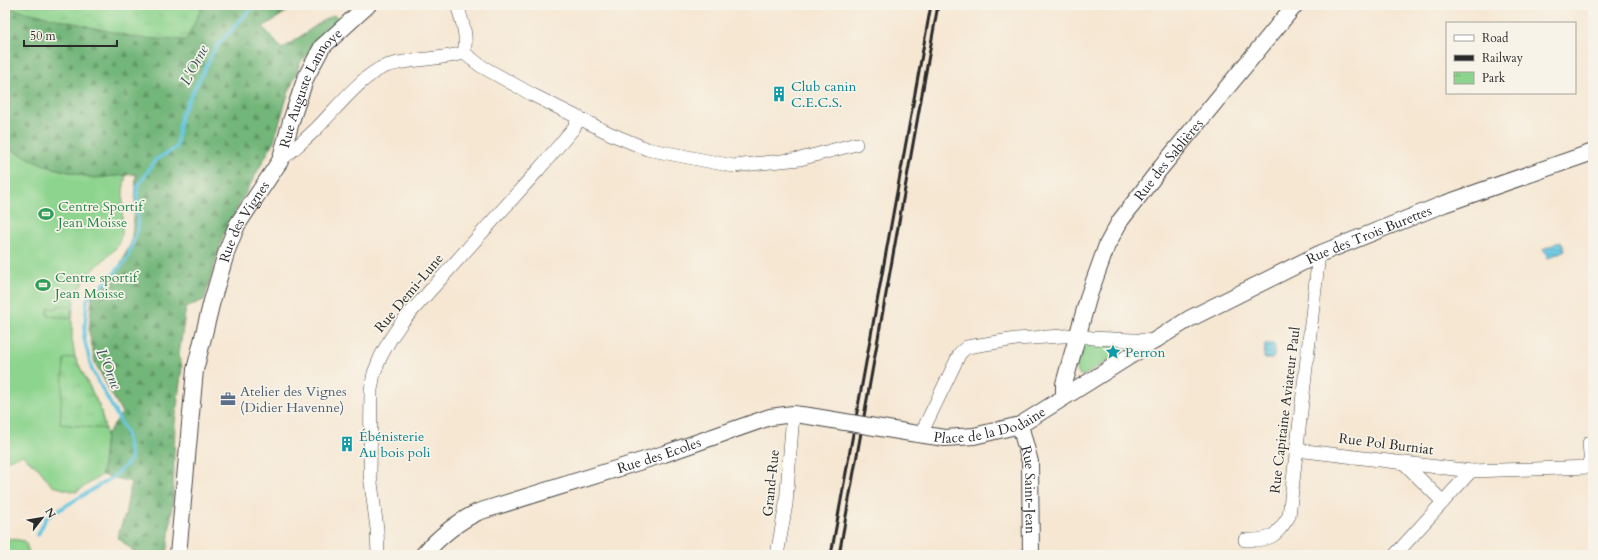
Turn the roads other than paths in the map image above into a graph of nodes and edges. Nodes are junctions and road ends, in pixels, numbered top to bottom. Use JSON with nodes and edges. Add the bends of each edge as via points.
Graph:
{"nodes":[{"id":1,"x":368,"y":5,"type":"edge"},
{"id":2,"x":457,"y":5,"type":"edge"},
{"id":3,"x":1295,"y":5,"type":"edge"},
{"id":4,"x":464,"y":53,"type":"junction"},
{"id":5,"x":580,"y":118,"type":"junction"},
{"id":6,"x":856,"y":144,"type":"dead end"},
{"id":7,"x":1593,"y":152,"type":"edge"},
{"id":8,"x":280,"y":161,"type":"junction"},
{"id":9,"x":1319,"y":254,"type":"junction"},
{"id":10,"x":1078,"y":335,"type":"junction"},
{"id":11,"x":1154,"y":341,"type":"junction"},
{"id":12,"x":1064,"y":397,"type":"junction"},
{"id":13,"x":801,"y":415,"type":"junction"},
{"id":14,"x":1020,"y":425,"type":"junction"},
{"id":15,"x":916,"y":434,"type":"junction"},
{"id":16,"x":1590,"y":443,"type":"dead end"},
{"id":17,"x":1297,"y":450,"type":"junction"},
{"id":18,"x":1404,"y":463,"type":"junction"},
{"id":19,"x":1471,"y":471,"type":"junction"},
{"id":20,"x":1443,"y":502,"type":"junction"},
{"id":21,"x":1245,"y":540,"type":"dead end"},
{"id":22,"x":178,"y":555,"type":"edge"},
{"id":23,"x":378,"y":555,"type":"edge"},
{"id":24,"x":424,"y":555,"type":"edge"},
{"id":25,"x":777,"y":555,"type":"edge"},
{"id":26,"x":1031,"y":555,"type":"edge"},
{"id":27,"x":1395,"y":555,"type":"edge"}],
"edges":[{"from":1,"to":8,"type":"street","name":"Rue Auguste Lannoye","via":[[322,47],[306,77]]},
{"from":2,"to":4,"type":"street","via":[[465,31]]},
{"from":3,"to":10,"type":"street","name":"Rue des Sablières","via":[[1159,170],[1120,222],[1107,245],[1080,322]]},
{"from":4,"to":5,"type":"street","via":[[481,66]]},
{"from":4,"to":8,"type":"street","name":"Rue des Vignes","via":[[386,66],[369,75],[315,130]]},
{"from":5,"to":6,"type":"street","via":[[647,149],[733,166],[800,159]]},
{"from":5,"to":23,"type":"street","name":"Rue Demi-Lune","via":[[539,169],[402,322],[381,356],[372,382],[370,408],[370,474]]},
{"from":7,"to":9,"type":"street","name":"Rue des Trois Burettes","via":[[1444,204]]},
{"from":8,"to":22,"type":"street","name":"Rue des Vignes","via":[[237,224],[212,301],[196,370]]},
{"from":9,"to":11,"type":"street","name":"Rue des Trois Burettes","via":[[1189,319]]},
{"from":9,"to":17,"type":"street","name":"Rue Capitaine Aviateur Paul"},
{"from":10,"to":11,"type":"street"},
{"from":10,"to":12,"type":"street","name":"Place de la Dodaine","via":[[1064,384]]},
{"from":10,"to":15,"type":"street","via":[[1016,339],[967,347],[960,353]]},
{"from":11,"to":12,"type":"street","name":"Place de la Dodaine"},
{"from":12,"to":14,"type":"street","name":"Place de la Dodaine"},
{"from":13,"to":15,"type":"street","name":"Rue des Ecoles","bridge":true},
{"from":13,"to":24,"type":"street","name":"Rue des Ecoles","via":[[770,417],[664,454],[478,512],[453,526]]},
{"from":13,"to":25,"type":"street","name":"Grand-Rue"},
{"from":14,"to":15,"type":"street","name":"Place de la Dodaine","via":[[974,436],[945,438]]},
{"from":14,"to":26,"type":"street","name":"Rue Saint-Jean","via":[[1030,462]]},
{"from":16,"to":19,"type":"street","name":"Rue Pol Burniat","via":[[1591,467]]},
{"from":17,"to":18,"type":"street","name":"Rue Pol Burniat"},
{"from":17,"to":21,"type":"street","name":"Rue Capitaine Aviateur Paul","via":[[1289,516],[1279,532],[1262,541]]},
{"from":18,"to":19,"type":"street","name":"Rue Pol Burniat"},
{"from":18,"to":20,"type":"street"},
{"from":19,"to":20,"type":"street"},
{"from":20,"to":27,"type":"street"}]}
